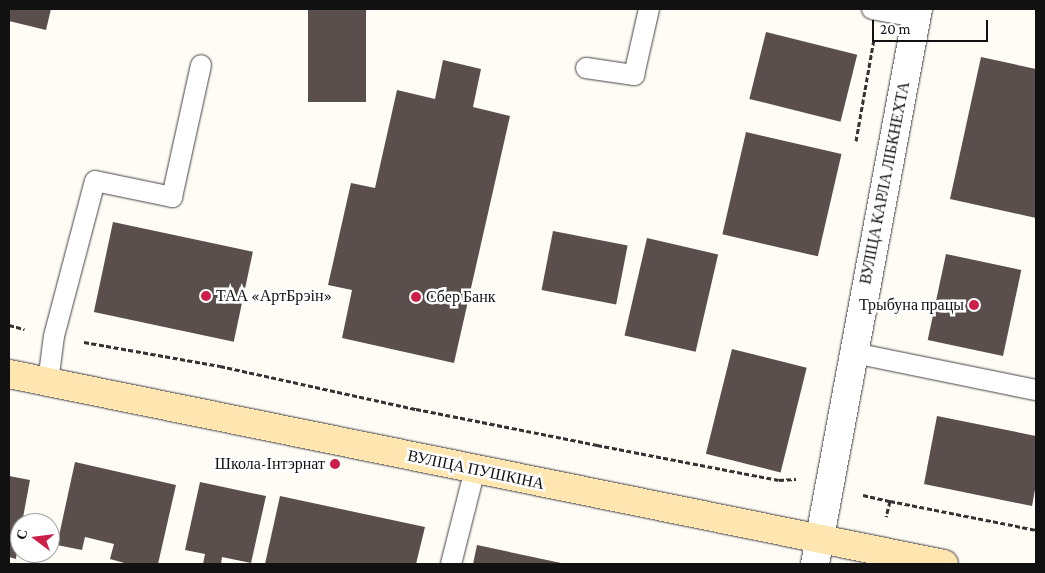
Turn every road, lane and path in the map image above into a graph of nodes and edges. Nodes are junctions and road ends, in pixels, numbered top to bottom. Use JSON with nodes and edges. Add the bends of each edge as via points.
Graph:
{"nodes":[{"id":1,"x":649,"y":9,"type":"edge"},
{"id":2,"x":876,"y":9,"type":"edge"},
{"id":3,"x":917,"y":13,"type":"edge"},
{"id":4,"x":201,"y":65,"type":"dead end"},
{"id":5,"x":586,"y":68,"type":"dead end"},
{"id":6,"x":855,"y":147,"type":"dead end"},
{"id":7,"x":9,"y":325,"type":"edge"},
{"id":8,"x":54,"y":336,"type":"junction"},
{"id":9,"x":854,"y":353,"type":"junction"},
{"id":10,"x":9,"y":374,"type":"edge"},
{"id":11,"x":48,"y":382,"type":"junction"},
{"id":12,"x":1036,"y":390,"type":"edge"},
{"id":13,"x":476,"y":469,"type":"junction"},
{"id":14,"x":799,"y":469,"type":"dead end"},
{"id":15,"x":858,"y":494,"type":"dead end"},
{"id":16,"x":890,"y":501,"type":"junction"},
{"id":17,"x":885,"y":522,"type":"dead end"},
{"id":18,"x":1036,"y":530,"type":"edge"},
{"id":19,"x":817,"y":552,"type":"edge"},
{"id":20,"x":452,"y":564,"type":"edge"},
{"id":21,"x":944,"y":564,"type":"edge"}],
"edges":[{"from":1,"to":5,"type":"lane","via":[[634,75]]},
{"from":2,"to":3,"type":"lane"},
{"from":2,"to":6,"type":"path"},
{"from":3,"to":9,"type":"street","name":"ВУЛІЦА КАРЛА ЛІБКНЕХТА"},
{"from":4,"to":8,"type":"lane","via":[[172,198],[95,181]]},
{"from":7,"to":8,"type":"path"},
{"from":8,"to":11,"type":"lane"},
{"from":8,"to":14,"type":"path","via":[[220,366],[416,409],[779,480],[797,479]]},
{"from":9,"to":12,"type":"lane"},
{"from":9,"to":19,"type":"street","name":"ВУЛІЦА КАРЛА ЛІБКНЕХТА"},
{"from":10,"to":11,"type":"main road","name":"ВУЛІЦА ПУШКІНА"},
{"from":11,"to":13,"type":"main road","name":"ВУЛІЦА ПУШКІНА"},
{"from":13,"to":19,"type":"main road","name":"ВУЛІЦА ПУШКІНА"},
{"from":13,"to":20,"type":"lane"},
{"from":15,"to":16,"type":"path"},
{"from":16,"to":17,"type":"path"},
{"from":16,"to":18,"type":"path"},
{"from":19,"to":21,"type":"main road","name":"ВУЛІЦА ПУШКІНА"}]}
